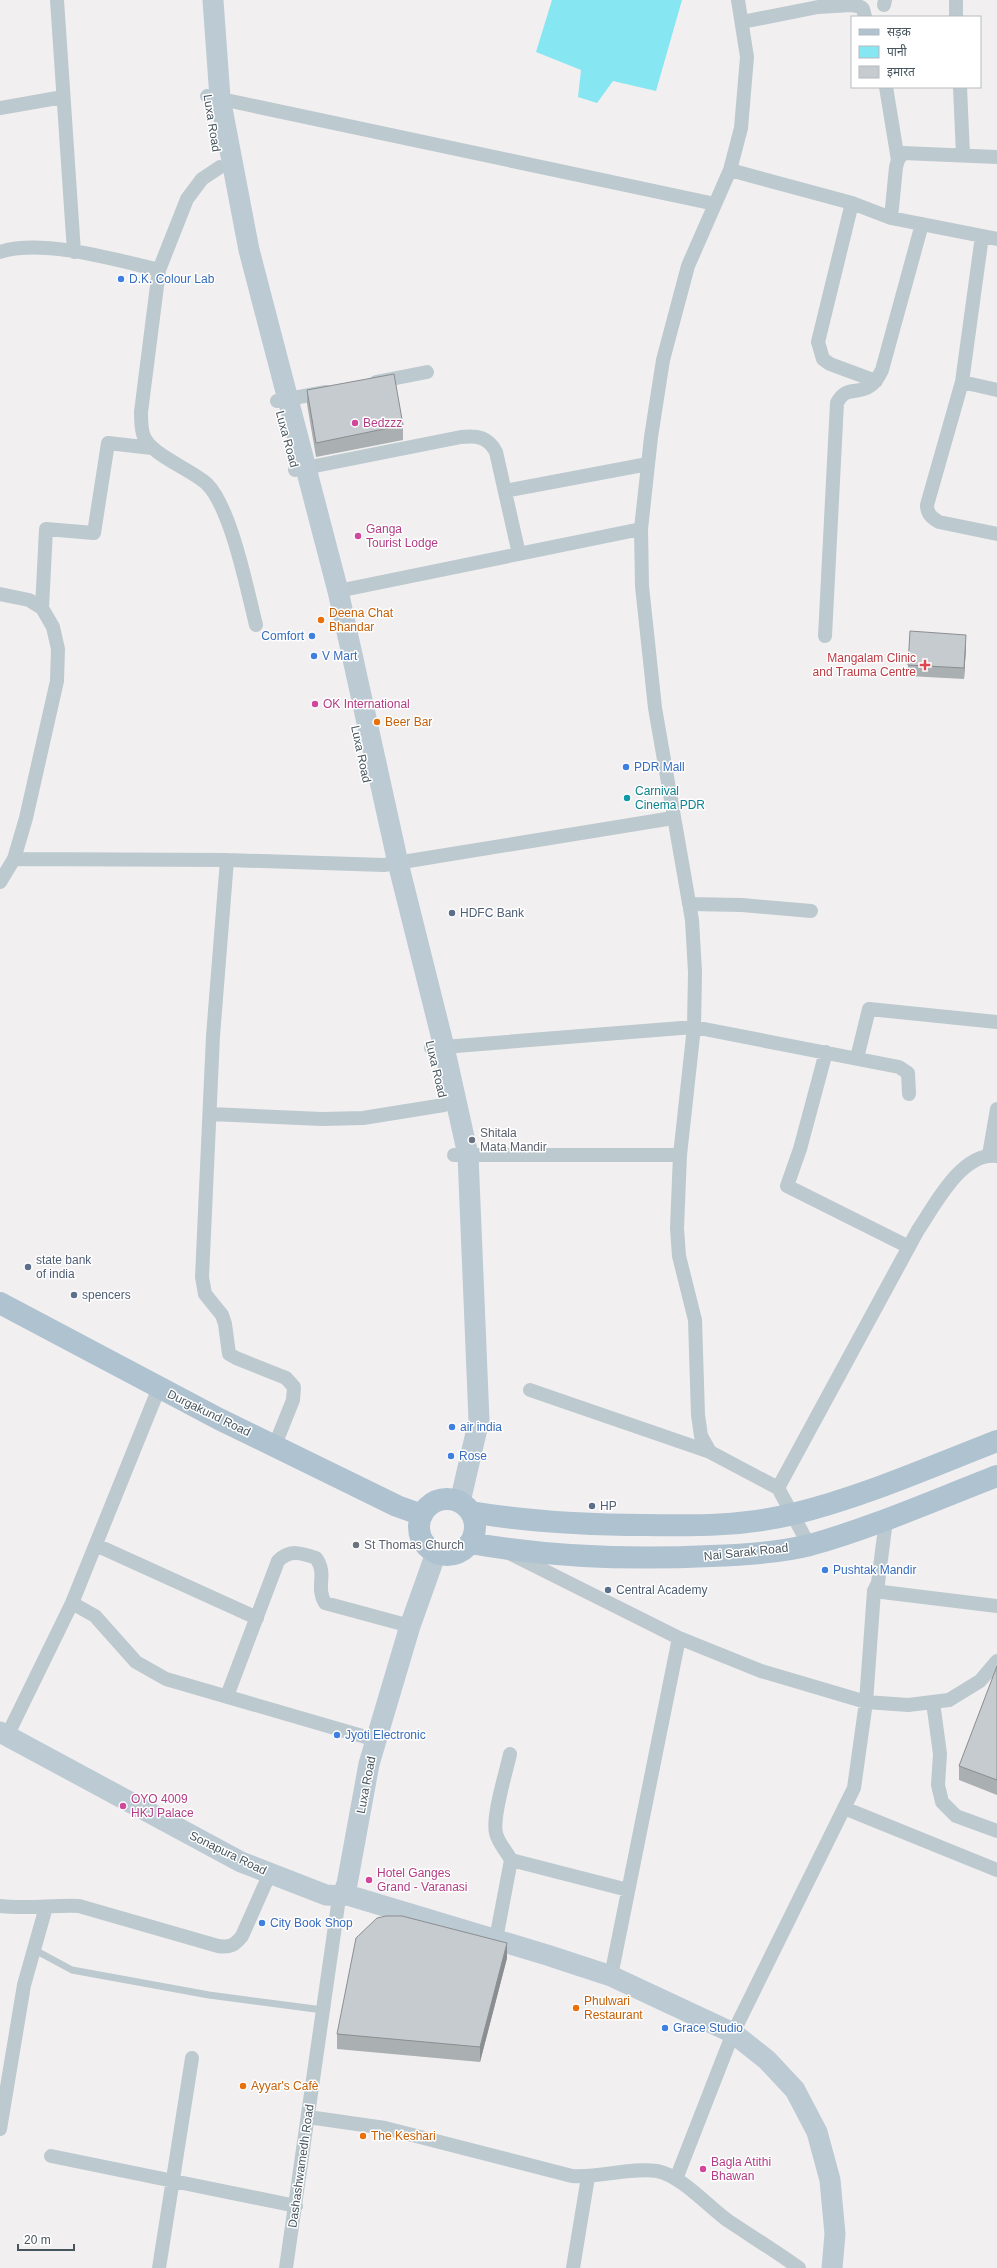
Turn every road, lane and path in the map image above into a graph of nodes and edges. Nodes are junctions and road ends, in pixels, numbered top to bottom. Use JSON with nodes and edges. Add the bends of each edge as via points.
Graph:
{"nodes":[{"id":1,"x":57,"y":0,"type":"edge"},
{"id":2,"x":199,"y":0,"type":"edge"},
{"id":3,"x":214,"y":0,"type":"edge"},
{"id":4,"x":738,"y":0,"type":"edge"},
{"id":5,"x":956,"y":0,"type":"edge"},
{"id":6,"x":865,"y":16,"type":"edge"},
{"id":7,"x":956,"y":16,"type":"edge"},
{"id":8,"x":742,"y":22,"type":"junction"},
{"id":9,"x":886,"y":88,"type":"edge"},
{"id":10,"x":960,"y":88,"type":"edge"},
{"id":11,"x":63,"y":96,"type":"junction"},
{"id":12,"x":214,"y":97,"type":"junction"},
{"id":13,"x":0,"y":108,"type":"edge"},
{"id":14,"x":963,"y":155,"type":"junction"},
{"id":15,"x":997,"y":157,"type":"edge"},
{"id":16,"x":898,"y":160,"type":"junction"},
{"id":17,"x":220,"y":167,"type":"junction"},
{"id":18,"x":730,"y":170,"type":"junction"},
{"id":19,"x":715,"y":204,"type":"junction"},
{"id":20,"x":852,"y":204,"type":"junction"},
{"id":21,"x":891,"y":218,"type":"junction"},
{"id":22,"x":922,"y":224,"type":"junction"},
{"id":23,"x":982,"y":236,"type":"junction"},
{"id":24,"x":997,"y":239,"type":"edge"},
{"id":25,"x":0,"y":252,"type":"edge"},
{"id":26,"x":74,"y":252,"type":"junction"},
{"id":27,"x":159,"y":270,"type":"junction"},
{"id":28,"x":427,"y":372,"type":"dead end"},
{"id":29,"x":876,"y":381,"type":"junction"},
{"id":30,"x":962,"y":382,"type":"junction"},
{"id":31,"x":365,"y":384,"type":"edge"},
{"id":32,"x":342,"y":388,"type":"edge"},
{"id":33,"x":997,"y":390,"type":"edge"},
{"id":34,"x":283,"y":400,"type":"junction"},
{"id":35,"x":152,"y":448,"type":"junction"},
{"id":36,"x":648,"y":464,"type":"junction"},
{"id":37,"x":301,"y":469,"type":"junction"},
{"id":38,"x":505,"y":492,"type":"junction"},
{"id":39,"x":641,"y":529,"type":"junction"},
{"id":40,"x":997,"y":534,"type":"edge"},
{"id":41,"x":519,"y":554,"type":"junction"},
{"id":42,"x":338,"y":591,"type":"junction"},
{"id":43,"x":0,"y":594,"type":"edge"},
{"id":44,"x":42,"y":608,"type":"junction"},
{"id":45,"x":256,"y":624,"type":"dead end"},
{"id":46,"x":825,"y":636,"type":"dead end"},
{"id":47,"x":673,"y":818,"type":"junction"},
{"id":48,"x":14,"y":858,"type":"junction"},
{"id":49,"x":228,"y":860,"type":"junction"},
{"id":50,"x":391,"y":864,"type":"junction"},
{"id":51,"x":0,"y":882,"type":"edge"},
{"id":52,"x":688,"y":904,"type":"junction"},
{"id":53,"x":811,"y":911,"type":"dead end"},
{"id":54,"x":997,"y":1022,"type":"edge"},
{"id":55,"x":694,"y":1027,"type":"junction"},
{"id":56,"x":438,"y":1047,"type":"junction"},
{"id":57,"x":826,"y":1052,"type":"junction"},
{"id":58,"x":857,"y":1058,"type":"junction"},
{"id":59,"x":909,"y":1094,"type":"dead end"},
{"id":60,"x":444,"y":1104,"type":"junction"},
{"id":61,"x":997,"y":1109,"type":"edge"},
{"id":62,"x":210,"y":1114,"type":"junction"},
{"id":63,"x":461,"y":1155,"type":"junction"},
{"id":64,"x":680,"y":1155,"type":"junction"},
{"id":65,"x":993,"y":1155,"type":"edge"},
{"id":66,"x":909,"y":1247,"type":"junction"},
{"id":67,"x":0,"y":1303,"type":"edge"},
{"id":68,"x":159,"y":1388,"type":"junction"},
{"id":69,"x":530,"y":1390,"type":"dead end"},
{"id":70,"x":997,"y":1441,"type":"edge"},
{"id":71,"x":275,"y":1445,"type":"junction"},
{"id":72,"x":710,"y":1452,"type":"junction"},
{"id":73,"x":997,"y":1476,"type":"edge"},
{"id":74,"x":778,"y":1488,"type":"junction"},
{"id":75,"x":459,"y":1504,"type":"junction"},
{"id":76,"x":792,"y":1514,"type":"junction"},
{"id":77,"x":422,"y":1515,"type":"junction"},
{"id":78,"x":886,"y":1520,"type":"junction"},
{"id":79,"x":96,"y":1545,"type":"junction"},
{"id":80,"x":809,"y":1545,"type":"junction"},
{"id":81,"x":485,"y":1546,"type":"junction"},
{"id":82,"x":436,"y":1553,"type":"junction"},
{"id":83,"x":874,"y":1591,"type":"junction"},
{"id":84,"x":72,"y":1602,"type":"junction"},
{"id":85,"x":997,"y":1606,"type":"edge"},
{"id":86,"x":257,"y":1618,"type":"junction"},
{"id":87,"x":410,"y":1626,"type":"junction"},
{"id":88,"x":679,"y":1638,"type":"junction"},
{"id":89,"x":997,"y":1661,"type":"edge"},
{"id":90,"x":227,"y":1696,"type":"junction"},
{"id":91,"x":866,"y":1702,"type":"junction"},
{"id":92,"x":933,"y":1702,"type":"junction"},
{"id":93,"x":3,"y":1734,"type":"edge"},
{"id":94,"x":376,"y":1740,"type":"junction"},
{"id":95,"x":510,"y":1754,"type":"dead end"},
{"id":96,"x":844,"y":1808,"type":"junction"},
{"id":97,"x":997,"y":1831,"type":"edge"},
{"id":98,"x":511,"y":1860,"type":"junction"},
{"id":99,"x":997,"y":1870,"type":"edge"},
{"id":100,"x":270,"y":1873,"type":"junction"},
{"id":101,"x":628,"y":1890,"type":"junction"},
{"id":102,"x":339,"y":1896,"type":"junction"},
{"id":103,"x":0,"y":1906,"type":"edge"},
{"id":104,"x":46,"y":1907,"type":"junction"},
{"id":105,"x":496,"y":1939,"type":"junction"},
{"id":106,"x":33,"y":1949,"type":"junction"},
{"id":107,"x":611,"y":1976,"type":"junction"},
{"id":108,"x":323,"y":2010,"type":"junction"},
{"id":109,"x":733,"y":2033,"type":"junction"},
{"id":110,"x":192,"y":2058,"type":"dead end"},
{"id":111,"x":308,"y":2117,"type":"junction"},
{"id":112,"x":0,"y":2121,"type":"edge"},
{"id":113,"x":51,"y":2156,"type":"dead end"},
{"id":114,"x":588,"y":2177,"type":"junction"},
{"id":115,"x":676,"y":2179,"type":"junction"},
{"id":116,"x":173,"y":2181,"type":"junction"},
{"id":117,"x":296,"y":2206,"type":"junction"},
{"id":118,"x":159,"y":2268,"type":"edge"},
{"id":119,"x":286,"y":2268,"type":"edge"},
{"id":120,"x":574,"y":2268,"type":"edge"},
{"id":121,"x":798,"y":2268,"type":"edge"},
{"id":122,"x":832,"y":2268,"type":"edge"}],
"edges":[{"from":1,"to":11,"type":"street"},
{"from":2,"to":12,"type":"street","name":"Luxa Road"},
{"from":3,"to":12,"type":"street"},
{"from":4,"to":8,"type":"street"},
{"from":5,"to":7,"type":"street"},
{"from":6,"to":8,"type":"street","via":[[861,7],[834,5]]},
{"from":8,"to":18,"type":"street","via":[[747,58],[746,88],[741,128]]},
{"from":9,"to":16,"type":"street"},
{"from":10,"to":14,"type":"street"},
{"from":11,"to":13,"type":"street"},
{"from":11,"to":26,"type":"street"},
{"from":12,"to":17,"type":"street","name":"Luxa Road"},
{"from":12,"to":19,"type":"street"},
{"from":12,"to":34,"type":"street"},
{"from":14,"to":15,"type":"street"},
{"from":14,"to":16,"type":"street","via":[[908,152],[903,153]]},
{"from":16,"to":21,"type":"street"},
{"from":17,"to":27,"type":"street","via":[[202,179],[187,199]]},
{"from":17,"to":34,"type":"street","name":"Luxa Road"},
{"from":18,"to":19,"type":"street"},
{"from":18,"to":20,"type":"street"},
{"from":19,"to":36,"type":"street","via":[[688,266],[663,360]]},
{"from":20,"to":21,"type":"street"},
{"from":20,"to":29,"type":"street","via":[[818,342],[823,358],[830,364]]},
{"from":21,"to":22,"type":"street"},
{"from":22,"to":23,"type":"street"},
{"from":22,"to":29,"type":"street","via":[[882,370]]},
{"from":23,"to":24,"type":"street"},
{"from":23,"to":30,"type":"street"},
{"from":25,"to":26,"type":"street","via":[[14,247]]},
{"from":26,"to":27,"type":"street"},
{"from":27,"to":35,"type":"street","via":[[141,412],[143,435]]},
{"from":28,"to":31,"type":"street"},
{"from":29,"to":46,"type":"street","via":[[864,389],[846,392],[840,396],[835,412]]},
{"from":30,"to":33,"type":"street"},
{"from":30,"to":40,"type":"street","via":[[927,511],[932,518],[940,522]]},
{"from":32,"to":34,"type":"street"},
{"from":34,"to":37,"type":"street","name":"Luxa Road"},
{"from":35,"to":44,"type":"street","via":[[108,443],[94,533],[46,529]]},
{"from":35,"to":45,"type":"street","via":[[190,471],[207,485],[219,500],[230,528]]},
{"from":36,"to":38,"type":"street"},
{"from":36,"to":39,"type":"street"},
{"from":37,"to":38,"type":"street","via":[[472,435],[484,437],[492,443]]},
{"from":37,"to":42,"type":"street"},
{"from":37,"to":50,"type":"street","name":"Luxa Road"},
{"from":38,"to":41,"type":"street"},
{"from":39,"to":41,"type":"street"},
{"from":39,"to":47,"type":"street","via":[[642,586],[654,708]]},
{"from":41,"to":42,"type":"street"},
{"from":42,"to":50,"type":"street"},
{"from":43,"to":44,"type":"street","via":[[29,600]]},
{"from":44,"to":48,"type":"street","via":[[53,627],[58,649],[57,680],[26,818]]},
{"from":47,"to":50,"type":"street"},
{"from":47,"to":52,"type":"street"},
{"from":48,"to":49,"type":"street"},
{"from":48,"to":51,"type":"street"},
{"from":49,"to":50,"type":"street"},
{"from":49,"to":62,"type":"street","via":[[212,1036]]},
{"from":50,"to":56,"type":"street","name":"Luxa Road"},
{"from":52,"to":53,"type":"street","via":[[742,905]]},
{"from":52,"to":55,"type":"street","via":[[692,920],[695,972]]},
{"from":54,"to":58,"type":"street","via":[[869,1008]]},
{"from":55,"to":56,"type":"street"},
{"from":55,"to":57,"type":"street"},
{"from":55,"to":64,"type":"street"},
{"from":56,"to":60,"type":"street","name":"Luxa Road"},
{"from":56,"to":63,"type":"street"},
{"from":57,"to":58,"type":"street"},
{"from":57,"to":66,"type":"street","via":[[800,1149],[787,1186]]},
{"from":58,"to":59,"type":"street","via":[[899,1067],[908,1073]]},
{"from":60,"to":62,"type":"street","via":[[363,1118],[322,1119]]},
{"from":60,"to":63,"type":"street","name":"Luxa Road"},
{"from":61,"to":65,"type":"street"},
{"from":62,"to":71,"type":"street","via":[[202,1277],[205,1294],[222,1315],[228,1336],[229,1354],[286,1378],[294,1387],[293,1400]]},
{"from":63,"to":64,"type":"street"},
{"from":63,"to":75,"type":"street","name":"Luxa Road","via":[[466,1410],[454,1466]]},
{"from":63,"to":75,"type":"street","via":[[480,1420]]},
{"from":64,"to":72,"type":"street","via":[[677,1228],[679,1256],[695,1320],[701,1436]]},
{"from":65,"to":66,"type":"street","via":[[974,1159],[958,1174],[942,1193]]},
{"from":66,"to":74,"type":"street"},
{"from":67,"to":68,"type":"main road","name":"Durgakund Road"},
{"from":68,"to":71,"type":"main road","name":"Durgakund Road"},
{"from":68,"to":79,"type":"street"},
{"from":69,"to":72,"type":"street"},
{"from":70,"to":76,"type":"main road","via":[[874,1489]]},
{"from":71,"to":77,"type":"main road","name":"Durgakund Road","via":[[397,1506]]},
{"from":72,"to":74,"type":"street"},
{"from":73,"to":78,"type":"main road","name":"Nai Sarak Road"},
{"from":74,"to":76,"type":"street"},
{"from":75,"to":76,"type":"main road","via":[[496,1516],[592,1525],[676,1526],[737,1523]]},
{"from":75,"to":77,"type":"main road","via":[[432,1503]]},
{"from":75,"to":81,"type":"main road"},
{"from":76,"to":80,"type":"street"},
{"from":77,"to":82,"type":"main road","via":[[419,1524],[422,1541]]},
{"from":78,"to":80,"type":"main road","name":"Nai Sarak Road"},
{"from":78,"to":83,"type":"street","via":[[878,1583]]},
{"from":79,"to":84,"type":"street"},
{"from":79,"to":86,"type":"street"},
{"from":80,"to":81,"type":"main road","name":"Nai Sarak Road","via":[[743,1555],[680,1558],[595,1557]]},
{"from":81,"to":82,"type":"main road","via":[[445,1556]]},
{"from":81,"to":88,"type":"street"},
{"from":82,"to":87,"type":"street","name":"Luxa Road"},
{"from":83,"to":85,"type":"street"},
{"from":83,"to":91,"type":"street"},
{"from":84,"to":90,"type":"street","via":[[95,1616],[136,1662],[151,1672],[166,1679]]},
{"from":84,"to":93,"type":"street"},
{"from":86,"to":87,"type":"street","via":[[278,1561],[285,1554],[293,1552],[316,1558],[321,1565],[320,1595],[325,1603]]},
{"from":86,"to":90,"type":"street"},
{"from":87,"to":94,"type":"street","name":"Luxa Road"},
{"from":88,"to":91,"type":"street","via":[[761,1671]]},
{"from":88,"to":101,"type":"street"},
{"from":89,"to":92,"type":"street","via":[[980,1681],[948,1700]]},
{"from":90,"to":94,"type":"street"},
{"from":91,"to":92,"type":"street","via":[[908,1705]]},
{"from":91,"to":96,"type":"street","via":[[854,1788]]},
{"from":92,"to":97,"type":"street","via":[[940,1754],[938,1785],[942,1802],[956,1816]]},
{"from":93,"to":100,"type":"street","name":"Sonapura Road","via":[[241,1862]]},
{"from":94,"to":102,"type":"street","name":"Luxa Road"},
{"from":95,"to":98,"type":"street","via":[[496,1818],[496,1831],[498,1840]]},
{"from":96,"to":99,"type":"street"},
{"from":96,"to":109,"type":"street"},
{"from":98,"to":101,"type":"street"},
{"from":98,"to":105,"type":"street"},
{"from":100,"to":102,"type":"street","name":"Sonapura Road"},
{"from":100,"to":104,"type":"street","via":[[242,1936],[236,1944],[228,1947],[79,1906]]},
{"from":101,"to":107,"type":"street"},
{"from":102,"to":105,"type":"street","name":"Sonapura Road"},
{"from":102,"to":108,"type":"street","name":"Dashashwamedh Road"},
{"from":103,"to":104,"type":"street","via":[[21,1909]]},
{"from":104,"to":106,"type":"street"},
{"from":105,"to":107,"type":"street","name":"Sonapura Road"},
{"from":106,"to":108,"type":"lane","via":[[72,1970],[209,1995]]},
{"from":106,"to":112,"type":"street","via":[[16,2024]]},
{"from":107,"to":109,"type":"street","name":"Sonapura Road"},
{"from":108,"to":111,"type":"street","name":"Dashashwamedh Road"},
{"from":109,"to":115,"type":"street"},
{"from":109,"to":122,"type":"street","name":"Sonapura Road","via":[[767,2060],[795,2090],[817,2132],[830,2180],[834,2234]]},
{"from":110,"to":116,"type":"street"},
{"from":111,"to":114,"type":"street","via":[[384,2128],[558,2172]]},
{"from":111,"to":117,"type":"street","name":"Dashashwamedh Road"},
{"from":113,"to":116,"type":"street"},
{"from":114,"to":115,"type":"street","via":[[640,2169],[660,2171]]},
{"from":114,"to":120,"type":"street"},
{"from":115,"to":121,"type":"street","via":[[727,2220]]},
{"from":116,"to":117,"type":"street"},
{"from":116,"to":118,"type":"street"},
{"from":117,"to":119,"type":"street","name":"Dashashwamedh Road"}]}
